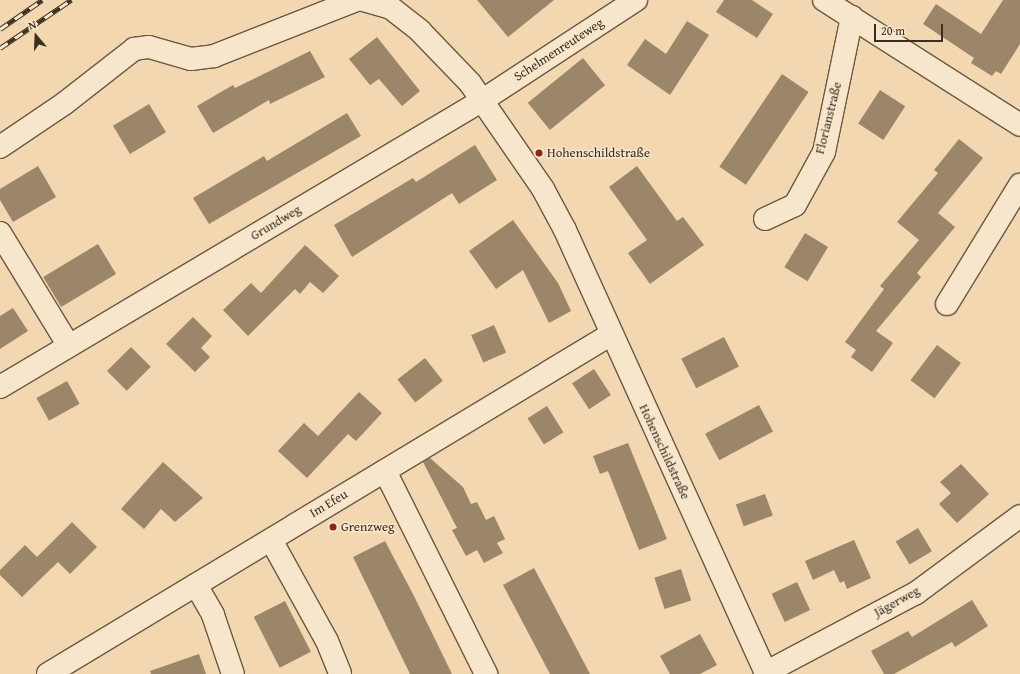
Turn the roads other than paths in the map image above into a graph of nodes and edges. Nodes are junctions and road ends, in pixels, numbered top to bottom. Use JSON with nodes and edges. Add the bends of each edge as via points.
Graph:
{"nodes":[{"id":1,"x":356,"y":0,"type":"edge"},
{"id":2,"x":363,"y":0,"type":"edge"},
{"id":3,"x":636,"y":0,"type":"edge"},
{"id":4,"x":824,"y":0,"type":"edge"},
{"id":5,"x":852,"y":17,"type":"junction"},
{"id":6,"x":483,"y":100,"type":"junction"},
{"id":7,"x":1016,"y":115,"type":"edge"},
{"id":8,"x":0,"y":147,"type":"edge"},
{"id":9,"x":1020,"y":185,"type":"edge"},
{"id":10,"x":765,"y":219,"type":"dead end"},
{"id":11,"x":0,"y":233,"type":"edge"},
{"id":12,"x":948,"y":304,"type":"dead end"},
{"id":13,"x":610,"y":335,"type":"junction"},
{"id":14,"x":69,"y":346,"type":"junction"},
{"id":15,"x":0,"y":387,"type":"edge"},
{"id":16,"x":385,"y":470,"type":"junction"},
{"id":17,"x":1020,"y":516,"type":"edge"},
{"id":18,"x":270,"y":540,"type":"junction"},
{"id":19,"x":196,"y":585,"type":"junction"},
{"id":20,"x":765,"y":673,"type":"edge"},
{"id":21,"x":48,"y":674,"type":"edge"},
{"id":22,"x":233,"y":674,"type":"edge"},
{"id":23,"x":340,"y":674,"type":"edge"},
{"id":24,"x":486,"y":674,"type":"edge"}],
"edges":[{"from":1,"to":8,"type":"street","via":[[214,56],[191,59],[149,47],[134,49],[65,103]]},
{"from":2,"to":6,"type":"street","name":"Hohenschildstraße","via":[[391,8],[420,31]]},
{"from":3,"to":6,"type":"street","name":"Schelmenreuteweg"},
{"from":4,"to":5,"type":"street"},
{"from":5,"to":7,"type":"street"},
{"from":5,"to":10,"type":"street","name":"Florianstraße","via":[[824,152],[796,205]]},
{"from":6,"to":13,"type":"street","name":"Hohenschildstraße","via":[[558,216]]},
{"from":6,"to":14,"type":"street","name":"Grundweg"},
{"from":9,"to":12,"type":"street"},
{"from":11,"to":14,"type":"street"},
{"from":13,"to":16,"type":"street","name":"Im Efeu","via":[[592,343]]},
{"from":13,"to":20,"type":"street","name":"Hohenschildstraße"},
{"from":14,"to":15,"type":"street","name":"Grundweg"},
{"from":16,"to":18,"type":"street","name":"Im Efeu"},
{"from":16,"to":24,"type":"street"},
{"from":17,"to":20,"type":"street","name":"Jägerweg","via":[[916,592]]},
{"from":18,"to":19,"type":"street","name":"Im Efeu"},
{"from":18,"to":23,"type":"street","via":[[327,641]]},
{"from":19,"to":21,"type":"street","name":"Im Efeu"},
{"from":19,"to":22,"type":"street","via":[[213,615]]}]}
